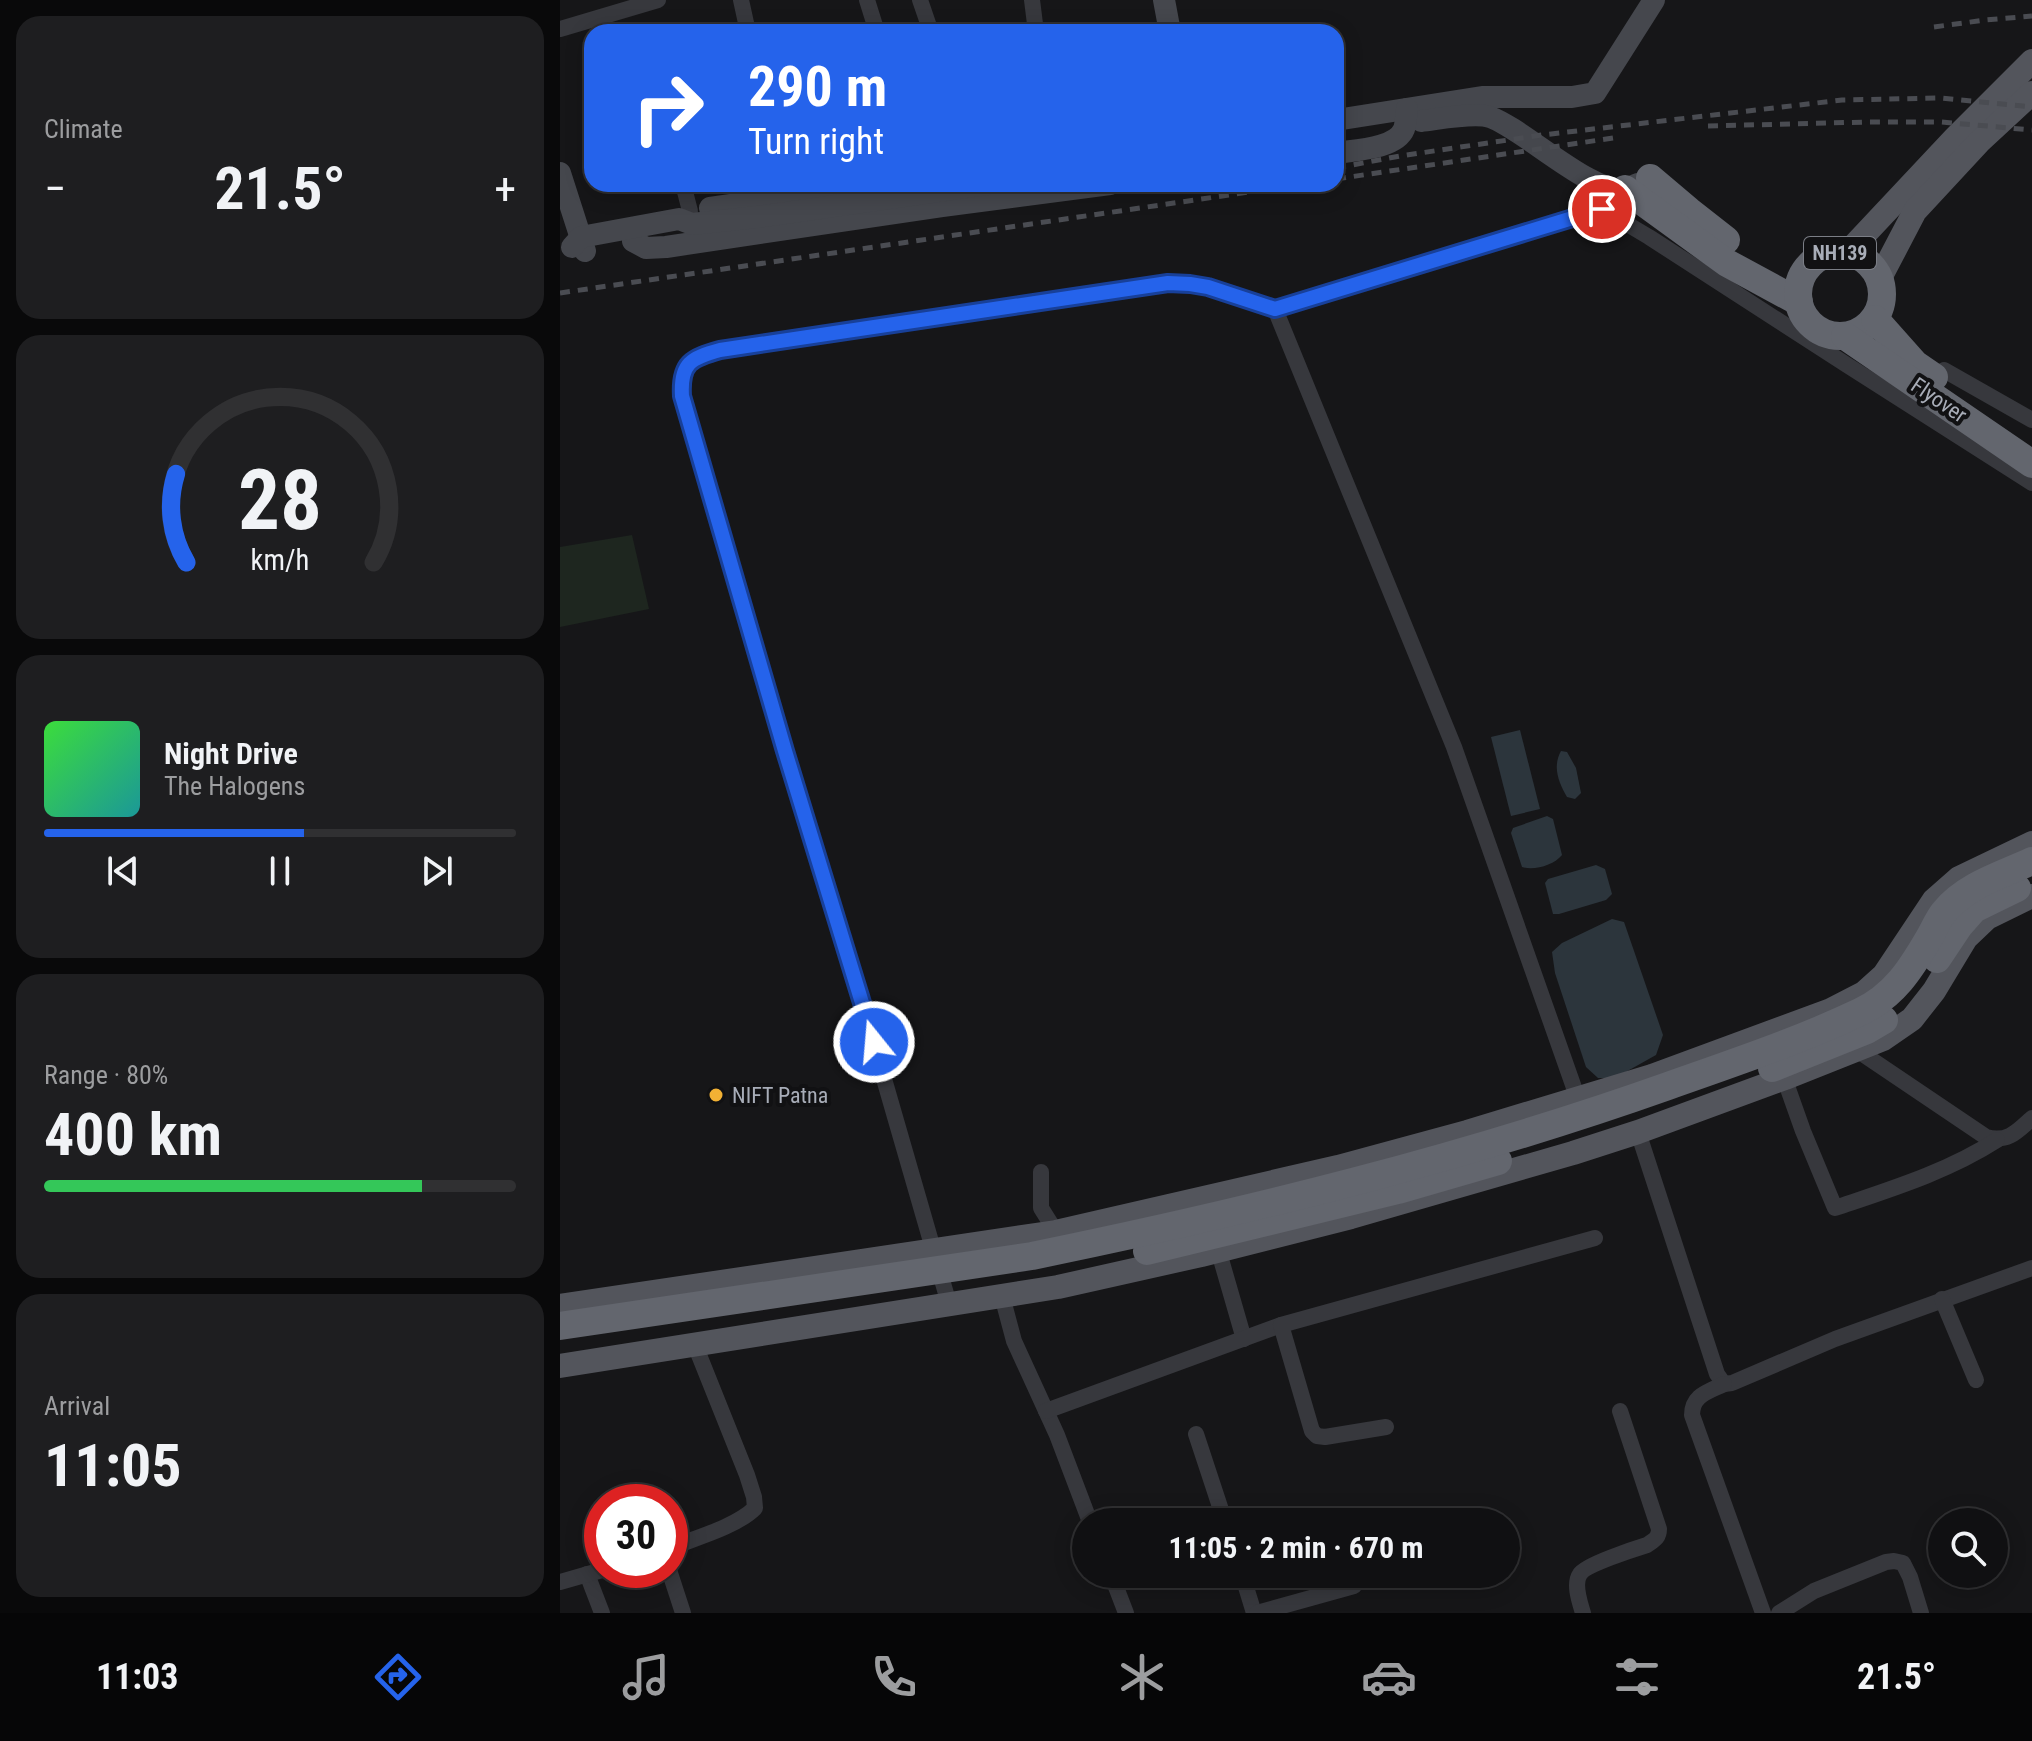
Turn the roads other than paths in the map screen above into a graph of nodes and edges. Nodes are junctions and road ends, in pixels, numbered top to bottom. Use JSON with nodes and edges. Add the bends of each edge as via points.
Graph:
{"nodes":[{"id":1,"x":658,"y":0,"type":"edge"},
{"id":2,"x":741,"y":0,"type":"edge"},
{"id":3,"x":867,"y":0,"type":"edge"},
{"id":4,"x":920,"y":0,"type":"edge"},
{"id":5,"x":1032,"y":0,"type":"edge"},
{"id":6,"x":1164,"y":0,"type":"edge"},
{"id":7,"x":1654,"y":0,"type":"edge"},
{"id":8,"x":746,"y":24,"type":"edge"},
{"id":9,"x":874,"y":24,"type":"edge"},
{"id":10,"x":928,"y":24,"type":"edge"},
{"id":11,"x":1035,"y":24,"type":"edge"},
{"id":12,"x":1168,"y":24,"type":"edge"},
{"id":13,"x":560,"y":29,"type":"edge"},
{"id":14,"x":2032,"y":61,"type":"edge"},
{"id":15,"x":2032,"y":93,"type":"edge"},
{"id":16,"x":1407,"y":109,"type":"junction"},
{"id":17,"x":1344,"y":119,"type":"edge"},
{"id":18,"x":1344,"y":134,"type":"edge"},
{"id":19,"x":1344,"y":152,"type":"edge"},
{"id":20,"x":560,"y":173,"type":"edge"},
{"id":21,"x":1638,"y":184,"type":"joint"},
{"id":22,"x":685,"y":192,"type":"edge"},
{"id":23,"x":779,"y":192,"type":"edge"},
{"id":24,"x":931,"y":192,"type":"edge"},
{"id":25,"x":1049,"y":192,"type":"edge"},
{"id":26,"x":691,"y":218,"type":"junction"},
{"id":27,"x":660,"y":227,"type":"junction"},
{"id":28,"x":633,"y":241,"type":"junction"},
{"id":29,"x":575,"y":246,"type":"edge"},
{"id":30,"x":1848,"y":252,"type":"junction"},
{"id":31,"x":1880,"y":278,"type":"junction"},
{"id":32,"x":1799,"y":292,"type":"junction"},
{"id":33,"x":1275,"y":309,"type":"junction"},
{"id":34,"x":1875,"y":319,"type":"junction"},
{"id":35,"x":1845,"y":336,"type":"junction"},
{"id":36,"x":1896,"y":397,"type":"junction"},
{"id":37,"x":2032,"y":420,"type":"edge"},
{"id":38,"x":2032,"y":440,"type":"edge"},
{"id":39,"x":2032,"y":464,"type":"edge"},
{"id":40,"x":2032,"y":483,"type":"edge"},
{"id":41,"x":2032,"y":843,"type":"edge"},
{"id":42,"x":2032,"y":861,"type":"edge"},
{"id":43,"x":2032,"y":880,"type":"edge"},
{"id":44,"x":2032,"y":896,"type":"edge"},
{"id":45,"x":1831,"y":1010,"type":"junction"},
{"id":46,"x":1767,"y":1034,"type":"junction"},
{"id":47,"x":1857,"y":1050,"type":"junction"},
{"id":48,"x":1785,"y":1078,"type":"junction"},
{"id":49,"x":1578,"y":1099,"type":"junction"},
{"id":50,"x":2032,"y":1118,"type":"edge"},
{"id":51,"x":1638,"y":1132,"type":"junction"},
{"id":52,"x":1997,"y":1140,"type":"junction"},
{"id":53,"x":1041,"y":1172,"type":"dead end"},
{"id":54,"x":1056,"y":1232,"type":"junction"},
{"id":55,"x":1595,"y":1238,"type":"dead end"},
{"id":56,"x":935,"y":1249,"type":"junction"},
{"id":57,"x":1218,"y":1249,"type":"junction"},
{"id":58,"x":2032,"y":1268,"type":"edge"},
{"id":59,"x":1002,"y":1296,"type":"junction"},
{"id":60,"x":1942,"y":1299,"type":"junction"},
{"id":61,"x":949,"y":1304,"type":"junction"},
{"id":62,"x":560,"y":1306,"type":"edge"},
{"id":63,"x":1281,"y":1325,"type":"junction"},
{"id":64,"x":560,"y":1326,"type":"edge"},
{"id":65,"x":1244,"y":1339,"type":"junction"},
{"id":66,"x":560,"y":1345,"type":"edge"},
{"id":67,"x":695,"y":1345,"type":"junction"},
{"id":68,"x":560,"y":1366,"type":"edge"},
{"id":69,"x":1976,"y":1380,"type":"dead end"},
{"id":70,"x":1724,"y":1384,"type":"junction"},
{"id":71,"x":1046,"y":1411,"type":"junction"},
{"id":72,"x":1620,"y":1411,"type":"dead end"},
{"id":73,"x":1386,"y":1427,"type":"dead end"},
{"id":74,"x":1196,"y":1434,"type":"dead end"},
{"id":75,"x":1084,"y":1508,"type":"edge"},
{"id":76,"x":1220,"y":1508,"type":"edge"},
{"id":77,"x":688,"y":1541,"type":"edge"},
{"id":78,"x":584,"y":1575,"type":"edge"},
{"id":79,"x":560,"y":1582,"type":"edge"},
{"id":80,"x":598,"y":1588,"type":"edge"},
{"id":81,"x":675,"y":1588,"type":"edge"},
{"id":82,"x":1116,"y":1588,"type":"edge"},
{"id":83,"x":1247,"y":1588,"type":"edge"},
{"id":84,"x":1347,"y":1588,"type":"edge"},
{"id":85,"x":602,"y":1613,"type":"edge"},
{"id":86,"x":683,"y":1613,"type":"edge"},
{"id":87,"x":1126,"y":1613,"type":"edge"},
{"id":88,"x":1256,"y":1613,"type":"edge"},
{"id":89,"x":1583,"y":1613,"type":"edge"},
{"id":90,"x":1763,"y":1613,"type":"edge"},
{"id":91,"x":1779,"y":1613,"type":"edge"},
{"id":92,"x":1921,"y":1613,"type":"edge"}],
"edges":[{"from":1,"to":13,"type":"street"},
{"from":2,"to":8,"type":"street"},
{"from":3,"to":9,"type":"street"},
{"from":4,"to":10,"type":"street"},
{"from":5,"to":11,"type":"street"},
{"from":6,"to":12,"type":"street"},
{"from":7,"to":16,"type":"street","via":[[1595,93],[1482,97]]},
{"from":14,"to":30,"type":"main road"},
{"from":15,"to":31,"type":"main road","via":[[1915,211]]},
{"from":16,"to":17,"type":"street"},
{"from":16,"to":19,"type":"street","via":[[1404,131],[1395,140]]},
{"from":18,"to":21,"type":"street","via":[[1487,116],[1610,188]]},
{"from":20,"to":29,"type":"street"},
{"from":21,"to":32,"type":"highway","number":"NH139","via":[[1727,263]]},
{"from":22,"to":26,"type":"street"},
{"from":23,"to":26,"type":"street"},
{"from":24,"to":26,"type":"street","via":[[757,217]]},
{"from":25,"to":28,"type":"street","via":[[666,247],[646,248]]},
{"from":26,"to":27,"type":"street","via":[[681,232]]},
{"from":27,"to":28,"type":"street"},
{"from":27,"to":29,"type":"street"},
{"from":28,"to":29,"type":"street"},
{"from":30,"to":31,"type":"highway","number":"NH139","via":[[1867,261]]},
{"from":30,"to":32,"type":"highway","number":"NH139","via":[[1827,253],[1810,264]]},
{"from":31,"to":34,"type":"highway","number":"NH139","via":[[1883,299]]},
{"from":32,"to":35,"type":"highway","name":"Flyover","number":"NH139","via":[[1807,320],[1822,332]]},
{"from":33,"to":36,"type":"street","via":[[1602,209]]},
{"from":33,"to":49,"type":"street","via":[[1454,747]]},
{"from":33,"to":56,"type":"street","via":[[1208,287],[1168,283],[720,350],[687,364],[681,378],[706,481]]},
{"from":34,"to":35,"type":"highway"},
{"from":34,"to":38,"type":"highway","name":"Flyover","via":[[1915,364]]},
{"from":35,"to":39,"type":"highway","name":"Flyover","number":"NH139"},
{"from":36,"to":37,"type":"street","via":[[1944,370]]},
{"from":36,"to":40,"type":"street"},
{"from":41,"to":45,"type":"main road","via":[[1959,878],[1934,900],[1884,975]]},
{"from":42,"to":64,"type":"highway","via":[[1969,890],[1944,912],[1905,977],[1862,1011],[1767,1051],[1513,1137],[1363,1179],[1032,1256]]},
{"from":43,"to":66,"type":"highway","via":[[1974,909],[1919,989],[1899,1011],[1867,1030],[1535,1150],[1398,1190],[1118,1258]]},
{"from":44,"to":47,"type":"main road","via":[[1987,918],[1966,938],[1912,1019]]},
{"from":45,"to":46,"type":"main road"},
{"from":45,"to":47,"type":"street"},
{"from":46,"to":48,"type":"street"},
{"from":46,"to":49,"type":"main road"},
{"from":47,"to":48,"type":"main road"},
{"from":47,"to":52,"type":"street","via":[[1975,1131]]},
{"from":48,"to":51,"type":"main road"},
{"from":48,"to":52,"type":"street","via":[[1835,1208],[1921,1179]]},
{"from":49,"to":54,"type":"main road","via":[[1338,1167]]},
{"from":50,"to":52,"type":"street"},
{"from":51,"to":57,"type":"main road","via":[[1463,1186]]},
{"from":51,"to":70,"type":"street"},
{"from":53,"to":54,"type":"street","via":[[1041,1208]]},
{"from":54,"to":56,"type":"main road"},
{"from":55,"to":63,"type":"street"},
{"from":56,"to":61,"type":"street"},
{"from":56,"to":62,"type":"main road"},
{"from":57,"to":59,"type":"main road"},
{"from":57,"to":65,"type":"street"},
{"from":58,"to":60,"type":"street"},
{"from":59,"to":61,"type":"main road"},
{"from":59,"to":71,"type":"street","via":[[1014,1341]]},
{"from":60,"to":69,"type":"street"},
{"from":60,"to":70,"type":"street"},
{"from":61,"to":67,"type":"main road"},
{"from":63,"to":65,"type":"street"},
{"from":63,"to":73,"type":"street","via":[[1317,1436]]},
{"from":65,"to":71,"type":"street"},
{"from":67,"to":68,"type":"main road"},
{"from":67,"to":77,"type":"street","via":[[755,1508]]},
{"from":70,"to":90,"type":"street","via":[[1695,1400],[1692,1415]]},
{"from":71,"to":75,"type":"street"},
{"from":72,"to":89,"type":"street","via":[[1659,1535],[1580,1574]]},
{"from":74,"to":76,"type":"street"},
{"from":78,"to":79,"type":"street"},
{"from":80,"to":85,"type":"street"},
{"from":81,"to":86,"type":"street"},
{"from":82,"to":87,"type":"street"},
{"from":83,"to":88,"type":"street"},
{"from":84,"to":88,"type":"street"},
{"from":91,"to":92,"type":"street","via":[[1814,1591],[1894,1561],[1903,1563]]}]}
